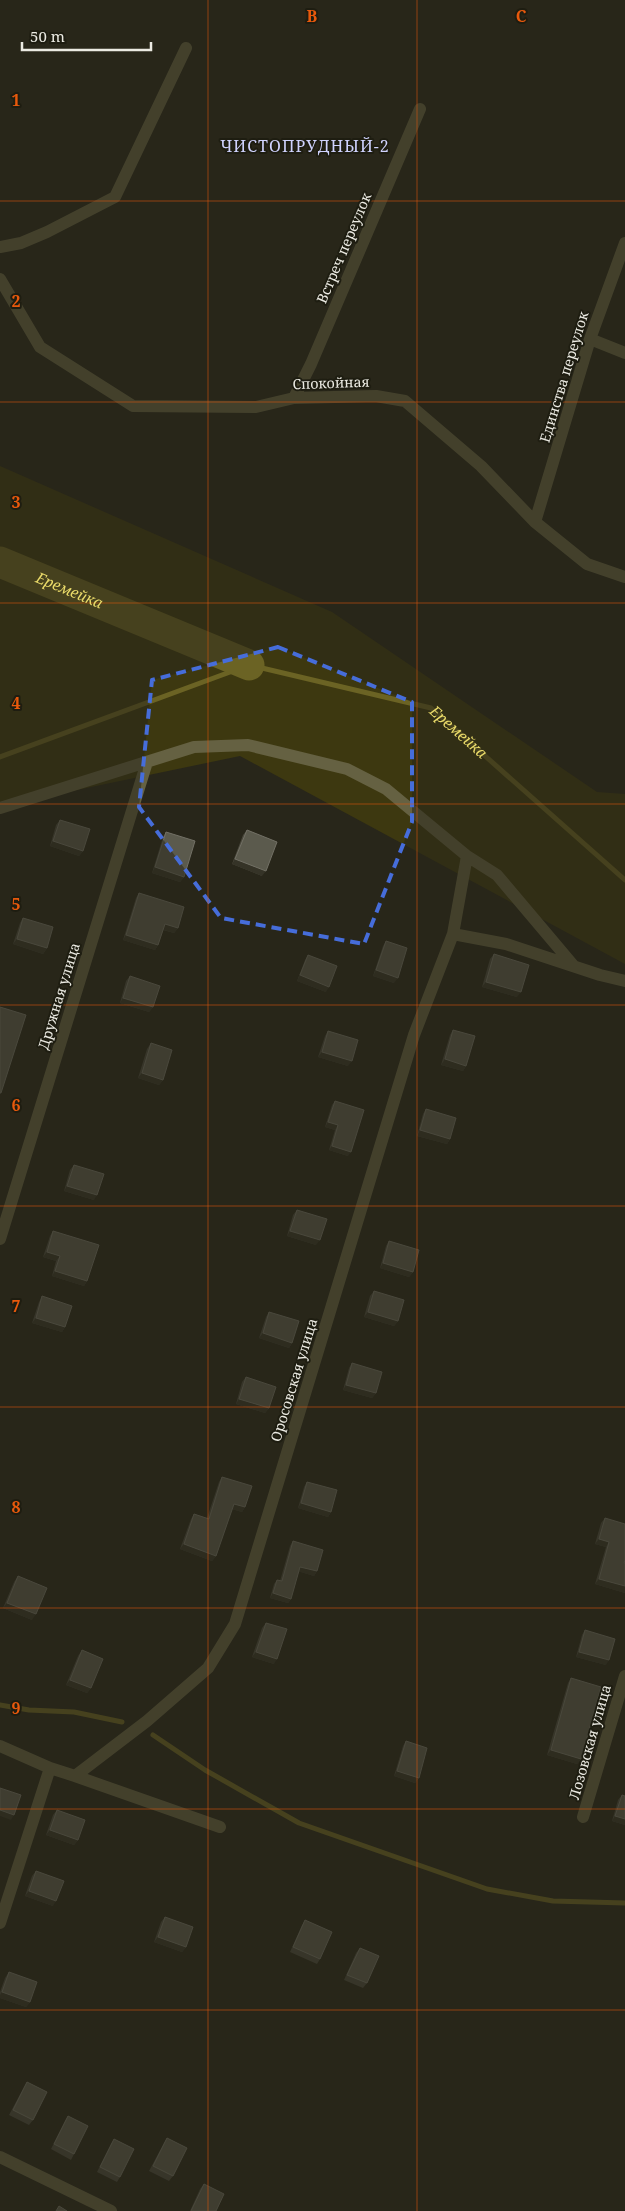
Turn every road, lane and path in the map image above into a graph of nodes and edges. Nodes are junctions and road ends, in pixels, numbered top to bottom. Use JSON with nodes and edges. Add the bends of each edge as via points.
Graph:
{"nodes":[{"id":1,"x":186,"y":48,"type":"dead end"},
{"id":2,"x":420,"y":109,"type":"dead end"},
{"id":3,"x":625,"y":243,"type":"edge"},
{"id":4,"x":0,"y":247,"type":"edge"},
{"id":5,"x":0,"y":279,"type":"edge"},
{"id":6,"x":590,"y":339,"type":"junction"},
{"id":7,"x":625,"y":353,"type":"edge"},
{"id":8,"x":294,"y":398,"type":"junction"},
{"id":9,"x":535,"y":522,"type":"junction"},
{"id":10,"x":625,"y":577,"type":"edge"},
{"id":11,"x":147,"y":762,"type":"junction"},
{"id":12,"x":0,"y":808,"type":"edge"},
{"id":13,"x":467,"y":856,"type":"junction"},
{"id":14,"x":452,"y":934,"type":"junction"},
{"id":15,"x":573,"y":965,"type":"junction"},
{"id":16,"x":625,"y":981,"type":"edge"},
{"id":17,"x":0,"y":1239,"type":"edge"},
{"id":18,"x":625,"y":1676,"type":"edge"},
{"id":19,"x":0,"y":1746,"type":"edge"},
{"id":20,"x":50,"y":1768,"type":"junction"},
{"id":21,"x":75,"y":1776,"type":"junction"},
{"id":22,"x":583,"y":1817,"type":"dead end"},
{"id":23,"x":220,"y":1827,"type":"dead end"},
{"id":24,"x":0,"y":1923,"type":"edge"},
{"id":25,"x":0,"y":2157,"type":"edge"},
{"id":26,"x":111,"y":2211,"type":"edge"}],
"edges":[{"from":1,"to":4,"type":"street","via":[[115,197],[47,232]]},
{"from":2,"to":8,"type":"street","name":"Встреч переулок"},
{"from":3,"to":6,"type":"street","name":"Единства переулок"},
{"from":5,"to":8,"type":"street","name":"Спокойная","via":[[40,347],[133,406],[256,407]]},
{"from":6,"to":7,"type":"street"},
{"from":6,"to":9,"type":"street","name":"Единства переулок"},
{"from":8,"to":9,"type":"street","name":"Спокойная","via":[[376,396],[405,401],[481,466]]},
{"from":9,"to":10,"type":"street","name":"Спокойная","via":[[587,564]]},
{"from":11,"to":12,"type":"street"},
{"from":11,"to":13,"type":"street","via":[[194,747],[248,745],[347,769],[386,789]]},
{"from":11,"to":17,"type":"street","name":"Дружная улица"},
{"from":13,"to":14,"type":"street","name":"Оросовская улица"},
{"from":13,"to":15,"type":"street","via":[[497,874]]},
{"from":14,"to":15,"type":"street","via":[[506,944]]},
{"from":14,"to":21,"type":"street","name":"Оросовская улица","via":[[414,1035],[235,1624],[208,1668],[147,1721]]},
{"from":15,"to":16,"type":"street"},
{"from":18,"to":22,"type":"street","name":"Лозовская улица"},
{"from":19,"to":20,"type":"street"},
{"from":20,"to":21,"type":"street"},
{"from":20,"to":24,"type":"street"},
{"from":21,"to":23,"type":"street"},
{"from":25,"to":26,"type":"street"}]}
